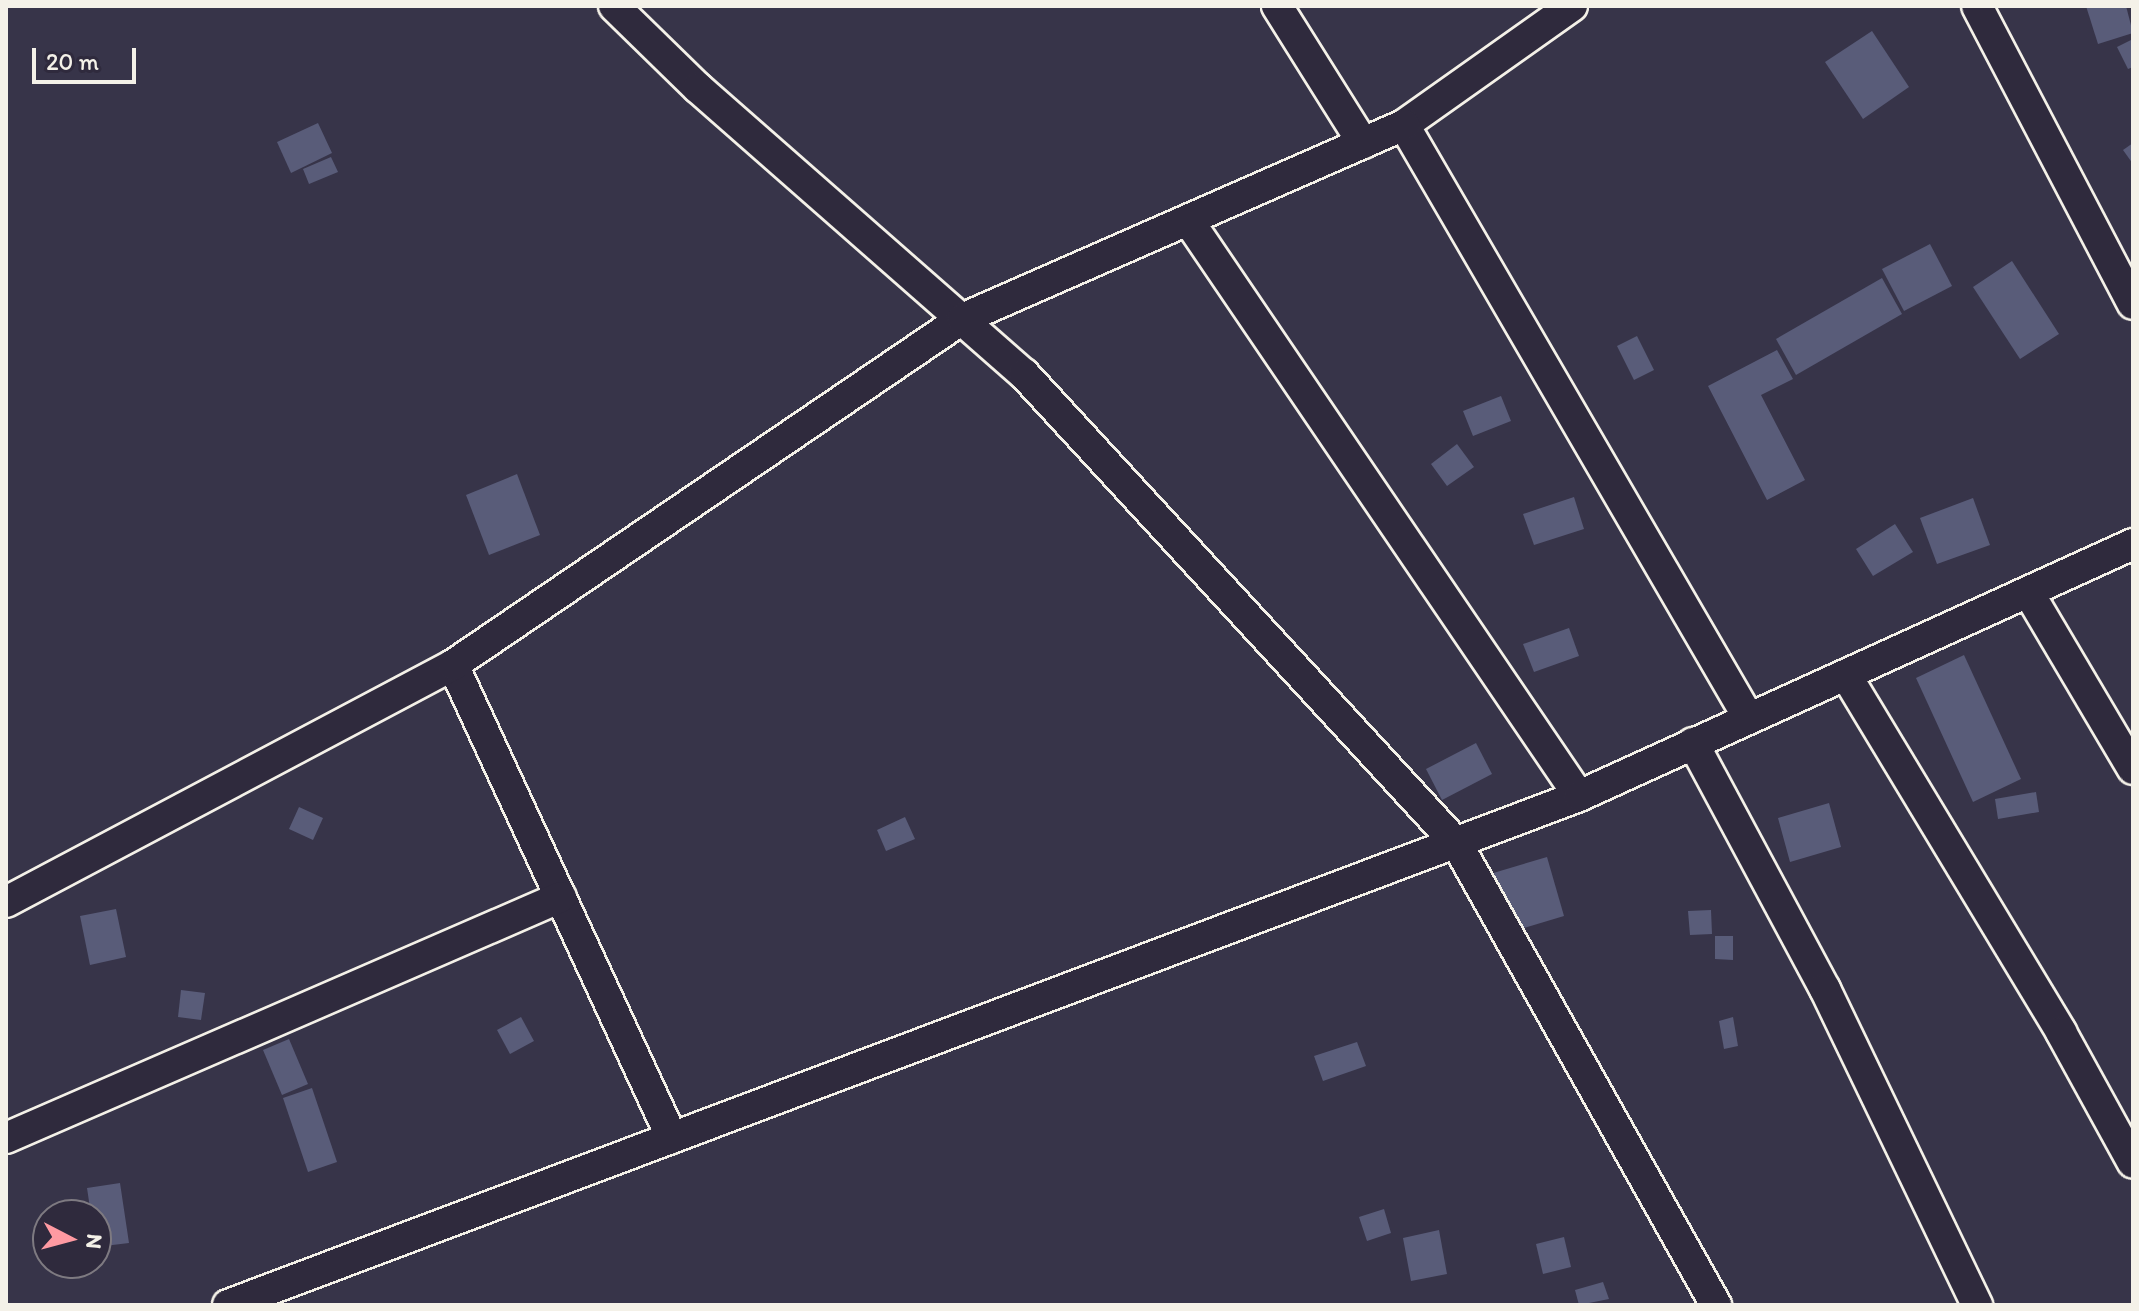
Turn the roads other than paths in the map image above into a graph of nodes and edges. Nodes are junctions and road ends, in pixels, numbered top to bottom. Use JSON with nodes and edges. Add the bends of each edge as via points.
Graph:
{"nodes":[{"id":1,"x":614,"y":6,"type":"edge"},
{"id":2,"x":1277,"y":6,"type":"edge"},
{"id":3,"x":1977,"y":6,"type":"edge"},
{"id":4,"x":1552,"y":12,"type":"edge"},
{"id":5,"x":1404,"y":125,"type":"junction"},
{"id":6,"x":1363,"y":143,"type":"junction"},
{"id":7,"x":1188,"y":220,"type":"junction"},
{"id":8,"x":2133,"y":304,"type":"edge"},
{"id":9,"x":962,"y":319,"type":"junction"},
{"id":10,"x":2133,"y":544,"type":"edge"},
{"id":11,"x":2030,"y":595,"type":"junction"},
{"id":12,"x":453,"y":665,"type":"junction"},
{"id":13,"x":1846,"y":675,"type":"junction"},
{"id":14,"x":1748,"y":717,"type":"junction"},
{"id":15,"x":1693,"y":743,"type":"junction"},
{"id":16,"x":2133,"y":769,"type":"edge"},
{"id":17,"x":1579,"y":796,"type":"junction"},
{"id":18,"x":1457,"y":844,"type":"junction"},
{"id":19,"x":561,"y":897,"type":"junction"},
{"id":20,"x":6,"y":902,"type":"edge"},
{"id":21,"x":6,"y":1138,"type":"edge"},
{"id":22,"x":672,"y":1138,"type":"junction"},
{"id":23,"x":2133,"y":1163,"type":"edge"},
{"id":24,"x":228,"y":1305,"type":"edge"},
{"id":25,"x":1716,"y":1305,"type":"edge"},
{"id":26,"x":1977,"y":1305,"type":"edge"}],
"edges":[{"from":1,"to":9,"type":"street","via":[[698,88]]},
{"from":2,"to":6,"type":"street"},
{"from":3,"to":8,"type":"street"},
{"from":4,"to":5,"type":"street"},
{"from":5,"to":6,"type":"street"},
{"from":5,"to":14,"type":"street"},
{"from":6,"to":7,"type":"street"},
{"from":7,"to":9,"type":"street"},
{"from":7,"to":17,"type":"street"},
{"from":9,"to":12,"type":"street"},
{"from":9,"to":18,"type":"street","via":[[1024,374]]},
{"from":10,"to":11,"type":"street"},
{"from":11,"to":13,"type":"street"},
{"from":11,"to":16,"type":"street"},
{"from":12,"to":19,"type":"street"},
{"from":12,"to":20,"type":"street"},
{"from":13,"to":14,"type":"street"},
{"from":13,"to":23,"type":"street","via":[[2061,1032]]},
{"from":14,"to":15,"type":"street"},
{"from":15,"to":17,"type":"street"},
{"from":15,"to":26,"type":"street","via":[[1825,989]]},
{"from":17,"to":18,"type":"street"},
{"from":18,"to":22,"type":"street"},
{"from":18,"to":25,"type":"street"},
{"from":19,"to":21,"type":"street"},
{"from":19,"to":22,"type":"street"},
{"from":22,"to":24,"type":"street"}]}
